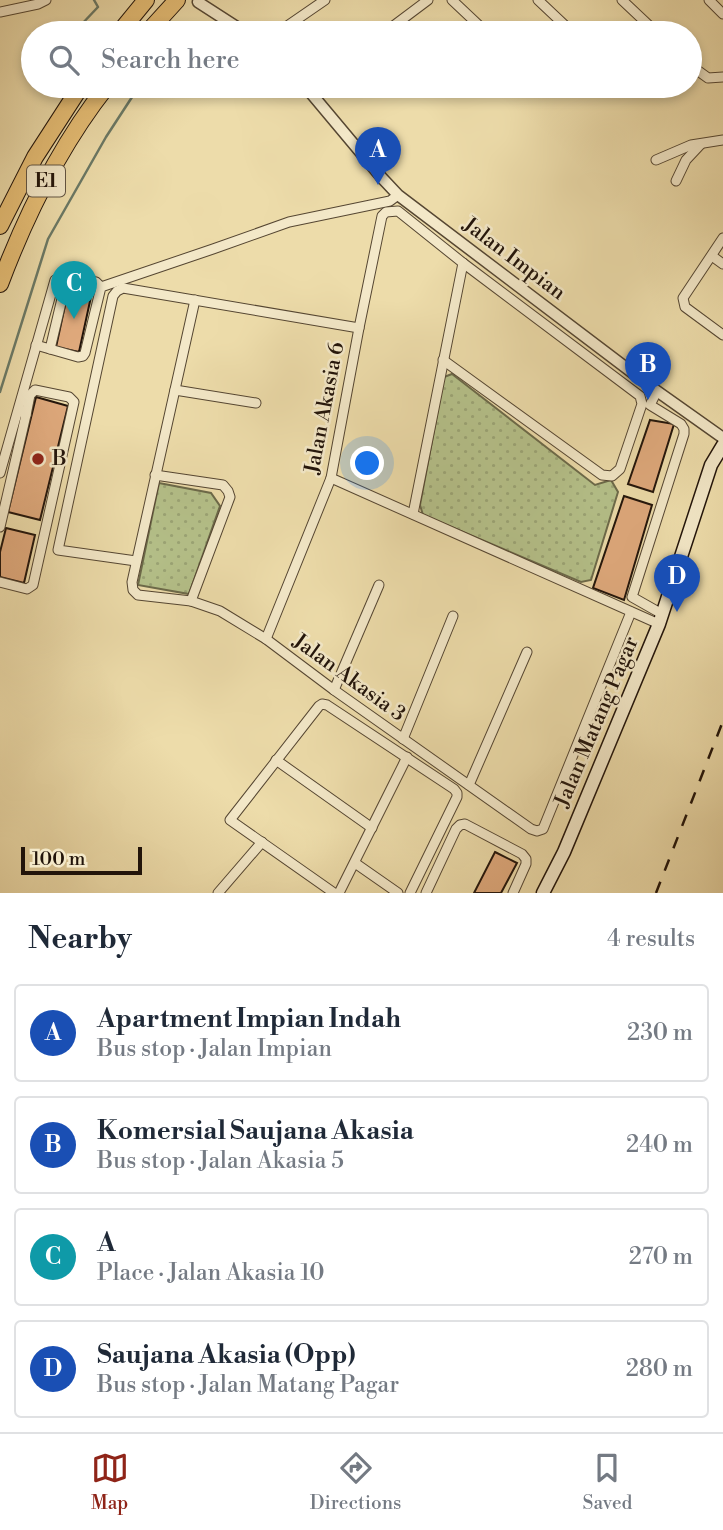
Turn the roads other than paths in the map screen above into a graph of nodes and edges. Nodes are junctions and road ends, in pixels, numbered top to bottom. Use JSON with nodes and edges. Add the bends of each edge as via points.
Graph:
{"nodes":[{"id":1,"x":46,"y":0,"type":"edge"},
{"id":2,"x":146,"y":0,"type":"edge"},
{"id":3,"x":177,"y":0,"type":"edge"},
{"id":4,"x":325,"y":0,"type":"edge"},
{"id":5,"x":428,"y":0,"type":"edge"},
{"id":6,"x":452,"y":0,"type":"edge"},
{"id":7,"x":538,"y":0,"type":"edge"},
{"id":8,"x":622,"y":0,"type":"edge"},
{"id":9,"x":709,"y":0,"type":"edge"},
{"id":10,"x":198,"y":2,"type":"dead end"},
{"id":11,"x":0,"y":12,"type":"edge"},
{"id":12,"x":723,"y":14,"type":"edge"},
{"id":13,"x":129,"y":21,"type":"edge"},
{"id":14,"x":158,"y":21,"type":"edge"},
{"id":15,"x":227,"y":21,"type":"edge"},
{"id":16,"x":294,"y":21,"type":"edge"},
{"id":17,"x":400,"y":21,"type":"edge"},
{"id":18,"x":474,"y":21,"type":"edge"},
{"id":19,"x":560,"y":21,"type":"edge"},
{"id":20,"x":644,"y":21,"type":"edge"},
{"id":21,"x":702,"y":74,"type":"edge"},
{"id":22,"x":723,"y":77,"type":"edge"},
{"id":23,"x":73,"y":98,"type":"edge"},
{"id":24,"x":99,"y":98,"type":"edge"},
{"id":25,"x":315,"y":98,"type":"edge"},
{"id":26,"x":723,"y":140,"type":"edge"},
{"id":27,"x":701,"y":144,"type":"junction"},
{"id":28,"x":656,"y":160,"type":"dead end"},
{"id":29,"x":676,"y":181,"type":"dead end"},
{"id":30,"x":398,"y":195,"type":"junction"},
{"id":31,"x":0,"y":226,"type":"edge"},
{"id":32,"x":723,"y":238,"type":"edge"},
{"id":33,"x":712,"y":256,"type":"junction"},
{"id":34,"x":463,"y":263,"type":"junction"},
{"id":35,"x":723,"y":264,"type":"edge"},
{"id":36,"x":55,"y":280,"type":"dead end"},
{"id":37,"x":0,"y":284,"type":"edge"},
{"id":38,"x":101,"y":287,"type":"junction"},
{"id":39,"x":195,"y":300,"type":"junction"},
{"id":40,"x":359,"y":328,"type":"junction"},
{"id":41,"x":723,"y":335,"type":"edge"},
{"id":42,"x":36,"y":345,"type":"junction"},
{"id":43,"x":50,"y":349,"type":"junction"},
{"id":44,"x":443,"y":360,"type":"junction"},
{"id":45,"x":174,"y":390,"type":"junction"},
{"id":46,"x":657,"y":391,"type":"junction"},
{"id":47,"x":646,"y":402,"type":"junction"},
{"id":48,"x":256,"y":403,"type":"dead end"},
{"id":49,"x":22,"y":412,"type":"junction"},
{"id":50,"x":723,"y":438,"type":"edge"},
{"id":51,"x":723,"y":445,"type":"edge"},
{"id":52,"x":0,"y":473,"type":"edge"},
{"id":53,"x":155,"y":475,"type":"junction"},
{"id":54,"x":331,"y":478,"type":"junction"},
{"id":55,"x":413,"y":514,"type":"junction"},
{"id":56,"x":0,"y":523,"type":"edge"},
{"id":57,"x":136,"y":561,"type":"junction"},
{"id":58,"x":0,"y":583,"type":"edge"},
{"id":59,"x":379,"y":585,"type":"dead end"},
{"id":60,"x":191,"y":601,"type":"junction"},
{"id":61,"x":631,"y":611,"type":"junction"},
{"id":62,"x":453,"y":616,"type":"dead end"},
{"id":63,"x":660,"y":619,"type":"junction"},
{"id":64,"x":266,"y":639,"type":"junction"},
{"id":65,"x":527,"y":652,"type":"dead end"},
{"id":66,"x":334,"y":690,"type":"junction"},
{"id":67,"x":404,"y":739,"type":"junction"},
{"id":68,"x":407,"y":757,"type":"junction"},
{"id":69,"x":275,"y":760,"type":"junction"},
{"id":70,"x":469,"y":785,"type":"junction"},
{"id":71,"x":372,"y":828,"type":"junction"},
{"id":72,"x":262,"y":842,"type":"junction"},
{"id":73,"x":355,"y":863,"type":"junction"},
{"id":74,"x":218,"y":893,"type":"edge"},
{"id":75,"x":337,"y":893,"type":"edge"},
{"id":76,"x":398,"y":893,"type":"edge"},
{"id":77,"x":410,"y":893,"type":"edge"},
{"id":78,"x":426,"y":893,"type":"edge"},
{"id":79,"x":513,"y":893,"type":"edge"},
{"id":80,"x":543,"y":893,"type":"edge"}],
"edges":[{"from":1,"to":11,"type":"street"},
{"from":2,"to":13,"type":"highway"},
{"from":3,"to":14,"type":"highway"},
{"from":4,"to":16,"type":"street"},
{"from":5,"to":17,"type":"street"},
{"from":6,"to":18,"type":"street"},
{"from":7,"to":19,"type":"street"},
{"from":8,"to":20,"type":"street"},
{"from":9,"to":12,"type":"street"},
{"from":10,"to":15,"type":"street"},
{"from":21,"to":22,"type":"street"},
{"from":23,"to":31,"type":"highway","number":"E1","via":[[35,157]]},
{"from":24,"to":37,"type":"highway","number":"E1","via":[[56,163],[16,240]]},
{"from":25,"to":30,"type":"street","name":"Jalan Impian"},
{"from":26,"to":27,"type":"street"},
{"from":27,"to":28,"type":"street"},
{"from":27,"to":29,"type":"street"},
{"from":30,"to":38,"type":"street","via":[[390,201],[289,222]]},
{"from":30,"to":46,"type":"street","name":"Jalan Impian"},
{"from":32,"to":33,"type":"street"},
{"from":33,"to":35,"type":"street"},
{"from":33,"to":41,"type":"street","via":[[683,303]]},
{"from":34,"to":40,"type":"street","name":"Jalan Akasia 6","via":[[398,211],[386,212]]},
{"from":34,"to":44,"type":"street"},
{"from":34,"to":47,"type":"street"},
{"from":36,"to":42,"type":"street"},
{"from":38,"to":43,"type":"street","via":[[84,355]]},
{"from":38,"to":43,"type":"street","via":[[71,278],[66,282]]},
{"from":39,"to":40,"type":"street"},
{"from":39,"to":45,"type":"street"},
{"from":39,"to":57,"type":"street","via":[[122,288],[113,296],[58,550]]},
{"from":40,"to":54,"type":"street","name":"Jalan Akasia 6"},
{"from":42,"to":43,"type":"street"},
{"from":42,"to":49,"type":"street"},
{"from":44,"to":47,"type":"street","via":[[602,475],[612,476],[620,469]]},
{"from":44,"to":55,"type":"street"},
{"from":45,"to":48,"type":"street"},
{"from":45,"to":53,"type":"street"},
{"from":46,"to":47,"type":"street"},
{"from":46,"to":50,"type":"street","name":"Jalan Impian"},
{"from":47,"to":63,"type":"street","via":[[684,429],[632,597]]},
{"from":49,"to":52,"type":"street"},
{"from":49,"to":56,"type":"street"},
{"from":49,"to":58,"type":"street","via":[[35,390],[74,402],[33,585],[27,589]]},
{"from":51,"to":63,"type":"main road","name":"Jalan Matang Pagar","via":[[711,465]]},
{"from":53,"to":57,"type":"street"},
{"from":53,"to":60,"type":"street","via":[[223,485],[229,491]]},
{"from":54,"to":55,"type":"street"},
{"from":54,"to":64,"type":"street","name":"Jalan Akasia 6"},
{"from":55,"to":61,"type":"street"},
{"from":57,"to":60,"type":"street","name":"Jalan Akasia 3","via":[[132,590],[138,595]]},
{"from":59,"to":66,"type":"street"},
{"from":60,"to":64,"type":"street","name":"Jalan Akasia 3","via":[[220,611]]},
{"from":61,"to":63,"type":"street"},
{"from":61,"to":70,"type":"street","name":"Jalan Akasia 3","via":[[542,829],[531,829]]},
{"from":62,"to":67,"type":"street"},
{"from":63,"to":80,"type":"main road","name":"Jalan Matang Pagar"},
{"from":64,"to":66,"type":"street","name":"Jalan Akasia 3"},
{"from":65,"to":70,"type":"street"},
{"from":66,"to":67,"type":"street","name":"Jalan Akasia 3"},
{"from":67,"to":70,"type":"street","name":"Jalan Akasia 3"},
{"from":68,"to":69,"type":"street","via":[[323,704]]},
{"from":68,"to":71,"type":"street"},
{"from":68,"to":77,"type":"street","via":[[457,793]]},
{"from":69,"to":71,"type":"street"},
{"from":69,"to":72,"type":"street","via":[[230,820]]},
{"from":71,"to":73,"type":"street"},
{"from":72,"to":74,"type":"street"},
{"from":72,"to":75,"type":"street"},
{"from":73,"to":75,"type":"street"},
{"from":73,"to":76,"type":"street"},
{"from":78,"to":79,"type":"street","via":[[456,829],[465,824],[523,854],[526,864]]}]}
